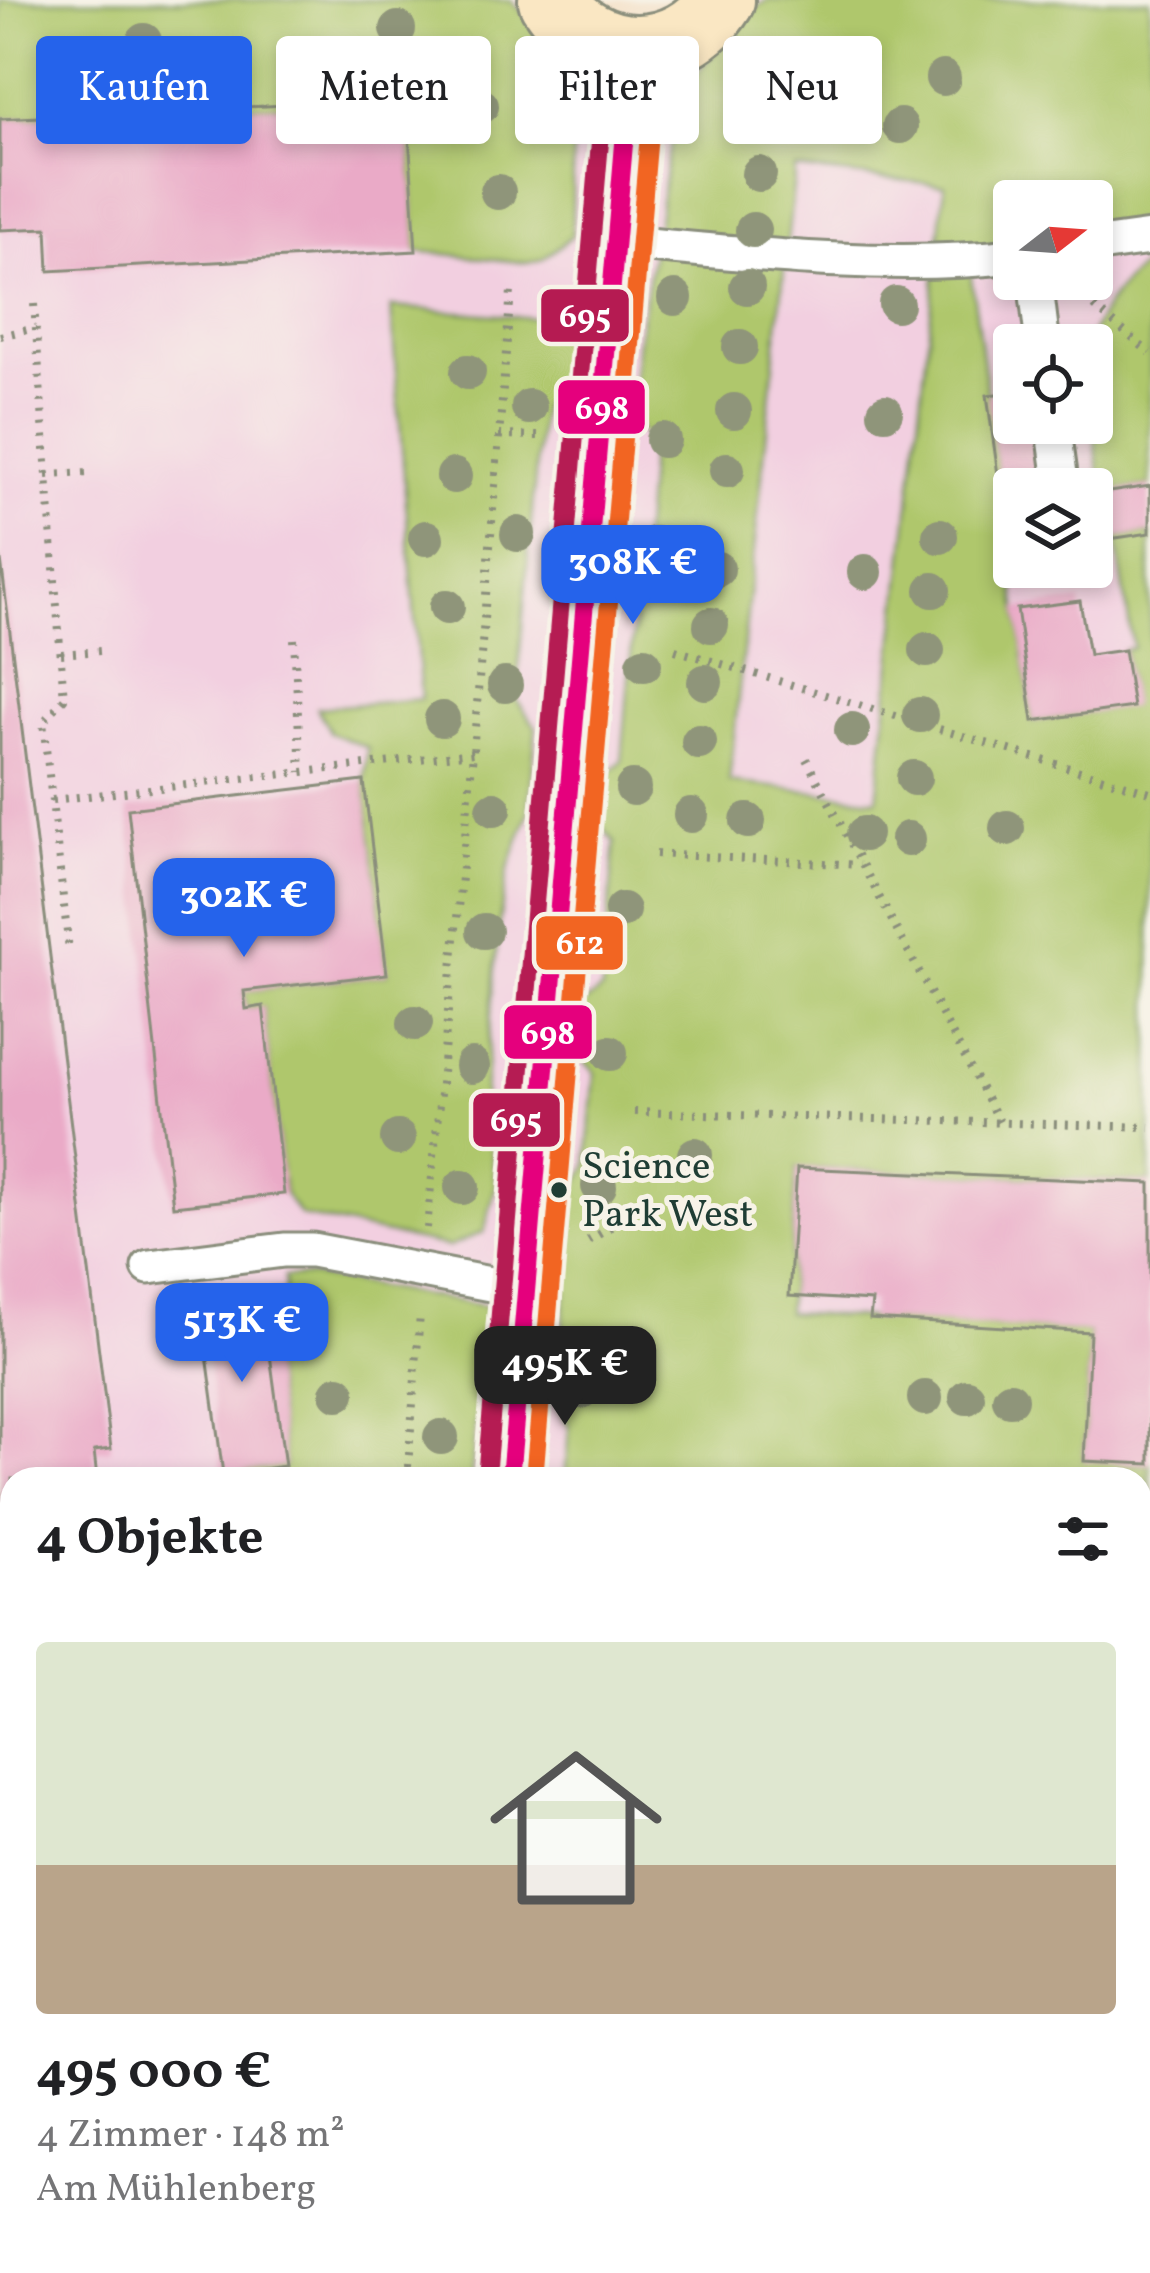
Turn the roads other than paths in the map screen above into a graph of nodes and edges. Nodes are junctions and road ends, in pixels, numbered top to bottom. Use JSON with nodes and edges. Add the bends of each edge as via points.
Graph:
{"nodes":[{"id":1,"x":552,"y":0,"type":"edge"},
{"id":2,"x":721,"y":0,"type":"edge"},
{"id":3,"x":588,"y":36,"type":"edge"},
{"id":4,"x":687,"y":36,"type":"edge"},
{"id":5,"x":624,"y":144,"type":"edge"},
{"id":6,"x":1150,"y":238,"type":"edge"},
{"id":7,"x":616,"y":242,"type":"junction"},
{"id":8,"x":1113,"y":243,"type":"edge"},
{"id":9,"x":993,"y":258,"type":"edge"},
{"id":10,"x":149,"y":1267,"type":"dead end"},
{"id":11,"x":527,"y":1291,"type":"junction"},
{"id":12,"x":511,"y":1467,"type":"edge"}],
"edges":[{"from":1,"to":3,"type":"street"},
{"from":2,"to":4,"type":"street"},
{"from":5,"to":7,"type":"street"},
{"from":6,"to":8,"type":"lane"},
{"from":7,"to":9,"type":"lane","via":[[862,260]]},
{"from":7,"to":11,"type":"street"},
{"from":10,"to":11,"type":"lane","via":[[312,1250]]},
{"from":11,"to":12,"type":"street"}]}
